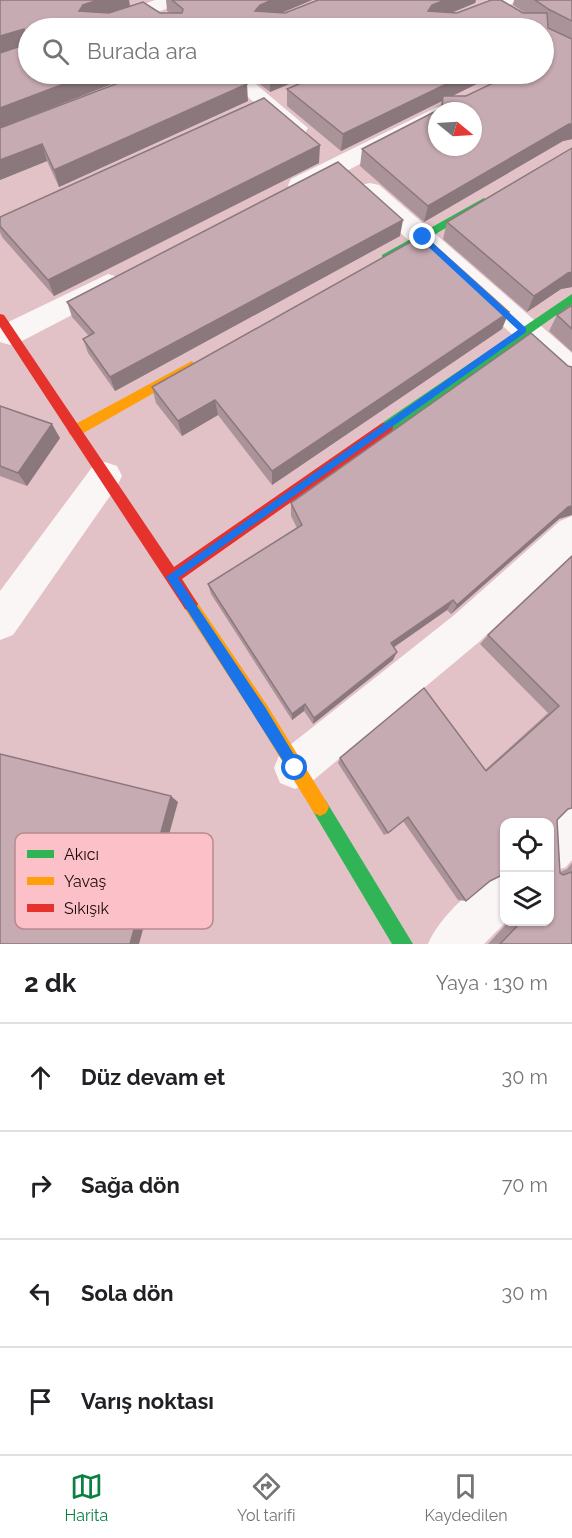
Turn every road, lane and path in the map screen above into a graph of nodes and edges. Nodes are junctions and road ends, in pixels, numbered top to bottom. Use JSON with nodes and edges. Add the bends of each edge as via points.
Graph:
{"nodes":[{"id":1,"x":173,"y":0,"type":"edge"},
{"id":2,"x":143,"y":4,"type":"edge"},
{"id":3,"x":499,"y":5,"type":"edge"},
{"id":4,"x":115,"y":18,"type":"edge"},
{"id":5,"x":160,"y":18,"type":"edge"},
{"id":6,"x":464,"y":18,"type":"edge"},
{"id":7,"x":244,"y":84,"type":"edge"},
{"id":8,"x":428,"y":116,"type":"edge"},
{"id":9,"x":324,"y":151,"type":"junction"},
{"id":10,"x":492,"y":196,"type":"edge"},
{"id":11,"x":276,"y":197,"type":"edge"},
{"id":12,"x":423,"y":237,"type":"junction"},
{"id":13,"x":372,"y":266,"type":"edge"},
{"id":14,"x":127,"y":274,"type":"edge"},
{"id":15,"x":572,"y":298,"type":"edge"},
{"id":16,"x":5,"y":326,"type":"edge"},
{"id":17,"x":523,"y":330,"type":"junction"},
{"id":18,"x":208,"y":357,"type":"edge"},
{"id":19,"x":572,"y":371,"type":"edge"},
{"id":20,"x":75,"y":431,"type":"junction"},
{"id":21,"x":105,"y":476,"type":"junction"},
{"id":22,"x":572,"y":532,"type":"edge"},
{"id":23,"x":171,"y":577,"type":"junction"},
{"id":24,"x":0,"y":622,"type":"edge"},
{"id":25,"x":295,"y":768,"type":"junction"},
{"id":26,"x":572,"y":829,"type":"edge"},
{"id":27,"x":554,"y":845,"type":"edge"},
{"id":28,"x":500,"y":897,"type":"edge"},
{"id":29,"x":403,"y":944,"type":"edge"},
{"id":30,"x":451,"y":944,"type":"edge"}],
"edges":[{"from":1,"to":2,"type":"street"},
{"from":2,"to":4,"type":"street"},
{"from":2,"to":5,"type":"street"},
{"from":3,"to":6,"type":"street"},
{"from":7,"to":9,"type":"street"},
{"from":8,"to":9,"type":"street"},
{"from":9,"to":11,"type":"street"},
{"from":9,"to":12,"type":"street"},
{"from":10,"to":12,"type":"street"},
{"from":12,"to":13,"type":"street"},
{"from":12,"to":17,"type":"street"},
{"from":14,"to":16,"type":"street"},
{"from":15,"to":17,"type":"street"},
{"from":16,"to":20,"type":"street"},
{"from":17,"to":19,"type":"street"},
{"from":17,"to":23,"type":"street"},
{"from":18,"to":20,"type":"street"},
{"from":20,"to":21,"type":"street"},
{"from":21,"to":23,"type":"street"},
{"from":21,"to":24,"type":"street"},
{"from":22,"to":25,"type":"street","via":[[466,629]]},
{"from":23,"to":25,"type":"street"},
{"from":25,"to":29,"type":"street"},
{"from":26,"to":27,"type":"street"},
{"from":28,"to":30,"type":"street"}]}
